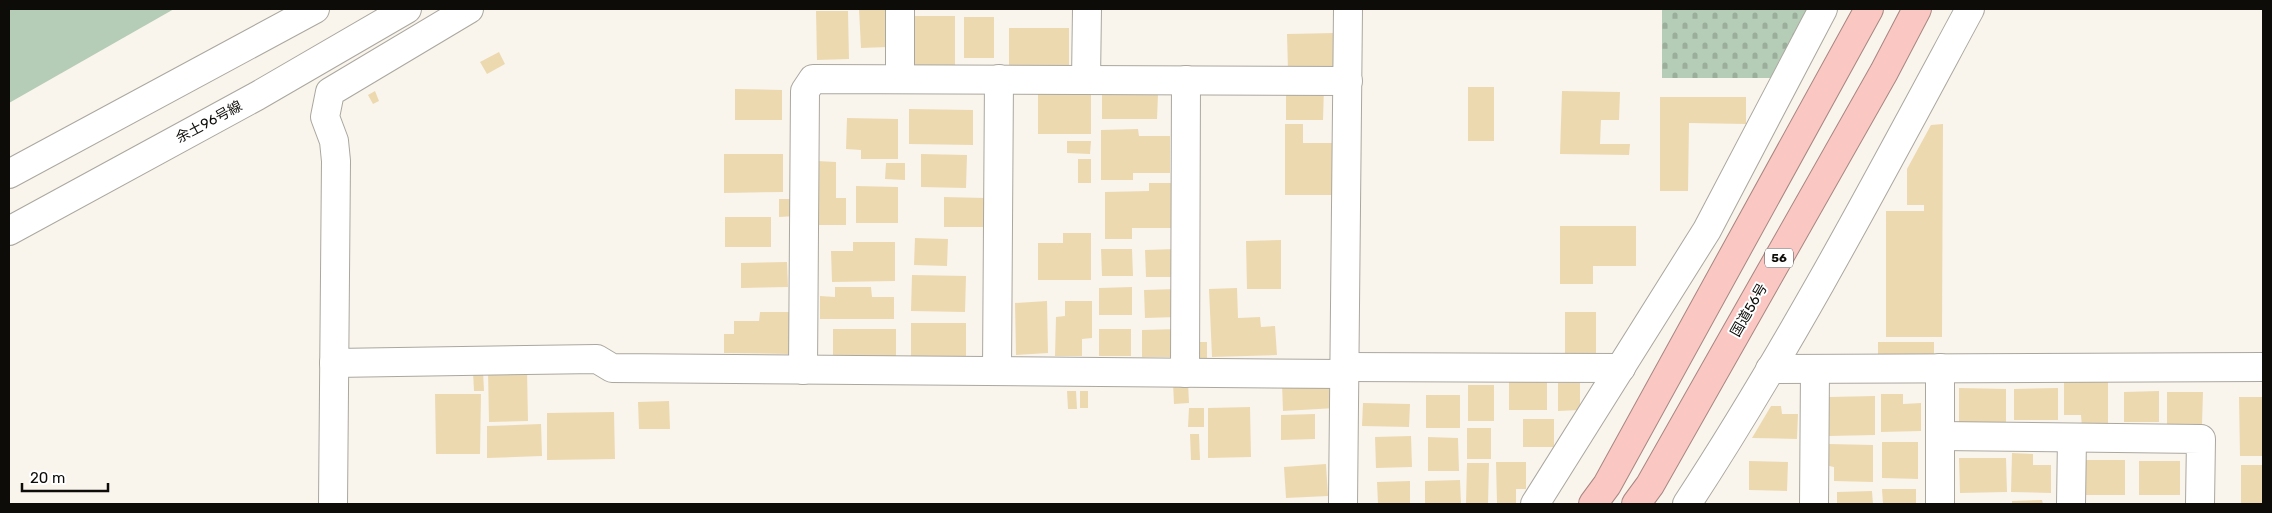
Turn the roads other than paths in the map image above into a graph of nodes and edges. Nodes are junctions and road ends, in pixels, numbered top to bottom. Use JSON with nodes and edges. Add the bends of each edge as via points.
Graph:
{"nodes":[{"id":1,"x":315,"y":9,"type":"edge"},
{"id":2,"x":407,"y":9,"type":"edge"},
{"id":3,"x":469,"y":9,"type":"edge"},
{"id":4,"x":900,"y":9,"type":"edge"},
{"id":5,"x":1087,"y":9,"type":"edge"},
{"id":6,"x":1348,"y":9,"type":"edge"},
{"id":7,"x":1823,"y":9,"type":"edge"},
{"id":8,"x":1869,"y":9,"type":"edge"},
{"id":9,"x":1917,"y":9,"type":"edge"},
{"id":10,"x":1970,"y":9,"type":"edge"},
{"id":11,"x":900,"y":79,"type":"junction"},
{"id":12,"x":999,"y":79,"type":"junction"},
{"id":13,"x":1086,"y":80,"type":"junction"},
{"id":14,"x":1186,"y":80,"type":"junction"},
{"id":15,"x":1348,"y":81,"type":"junction"},
{"id":16,"x":9,"y":174,"type":"edge"},
{"id":17,"x":9,"y":231,"type":"edge"},
{"id":18,"x":334,"y":363,"type":"junction"},
{"id":19,"x":2263,"y":367,"type":"edge"},
{"id":20,"x":1621,"y":368,"type":"junction"},
{"id":21,"x":1940,"y":368,"type":"junction"},
{"id":22,"x":1770,"y":369,"type":"junction"},
{"id":23,"x":1815,"y":369,"type":"junction"},
{"id":24,"x":802,"y":370,"type":"junction"},
{"id":25,"x":1344,"y":370,"type":"junction"},
{"id":26,"x":997,"y":371,"type":"junction"},
{"id":27,"x":1185,"y":373,"type":"junction"},
{"id":28,"x":1940,"y":436,"type":"junction"},
{"id":29,"x":2072,"y":438,"type":"junction"},
{"id":30,"x":333,"y":504,"type":"edge"},
{"id":31,"x":1343,"y":504,"type":"edge"},
{"id":32,"x":1535,"y":504,"type":"edge"},
{"id":33,"x":1593,"y":504,"type":"edge"},
{"id":34,"x":1636,"y":504,"type":"edge"},
{"id":35,"x":1687,"y":504,"type":"edge"},
{"id":36,"x":1814,"y":504,"type":"edge"},
{"id":37,"x":1940,"y":504,"type":"edge"},
{"id":38,"x":2071,"y":504,"type":"edge"},
{"id":39,"x":2200,"y":504,"type":"edge"}],
"edges":[{"from":1,"to":16,"type":"street"},
{"from":2,"to":17,"type":"street","name":"余土96号線","via":[[257,96]]},
{"from":3,"to":18,"type":"street","via":[[330,92],[325,117],[334,141],[336,162]]},
{"from":4,"to":11,"type":"street"},
{"from":5,"to":13,"type":"street"},
{"from":6,"to":15,"type":"street"},
{"from":7,"to":20,"type":"street","via":[[1707,230]]},
{"from":8,"to":33,"type":"highway","via":[[1607,485]]},
{"from":9,"to":34,"type":"highway","name":"国道56号","number":"56"},
{"from":10,"to":22,"type":"street","via":[[1863,209]]},
{"from":11,"to":12,"type":"street"},
{"from":11,"to":24,"type":"street","via":[[813,79],[805,91]]},
{"from":12,"to":13,"type":"street"},
{"from":12,"to":26,"type":"street"},
{"from":13,"to":14,"type":"street"},
{"from":14,"to":15,"type":"street"},
{"from":14,"to":27,"type":"street"},
{"from":15,"to":25,"type":"street"},
{"from":18,"to":24,"type":"street","via":[[597,359],[612,368]]},
{"from":18,"to":30,"type":"street"},
{"from":19,"to":21,"type":"street"},
{"from":20,"to":25,"type":"street"},
{"from":20,"to":32,"type":"street"},
{"from":21,"to":23,"type":"street"},
{"from":21,"to":28,"type":"street"},
{"from":22,"to":23,"type":"street"},
{"from":22,"to":35,"type":"street"},
{"from":23,"to":36,"type":"street"},
{"from":24,"to":26,"type":"street"},
{"from":25,"to":27,"type":"street"},
{"from":25,"to":31,"type":"street"},
{"from":26,"to":27,"type":"street"},
{"from":28,"to":29,"type":"street"},
{"from":28,"to":37,"type":"street"},
{"from":29,"to":38,"type":"street"},
{"from":29,"to":39,"type":"street","via":[[2201,440]]}]}
